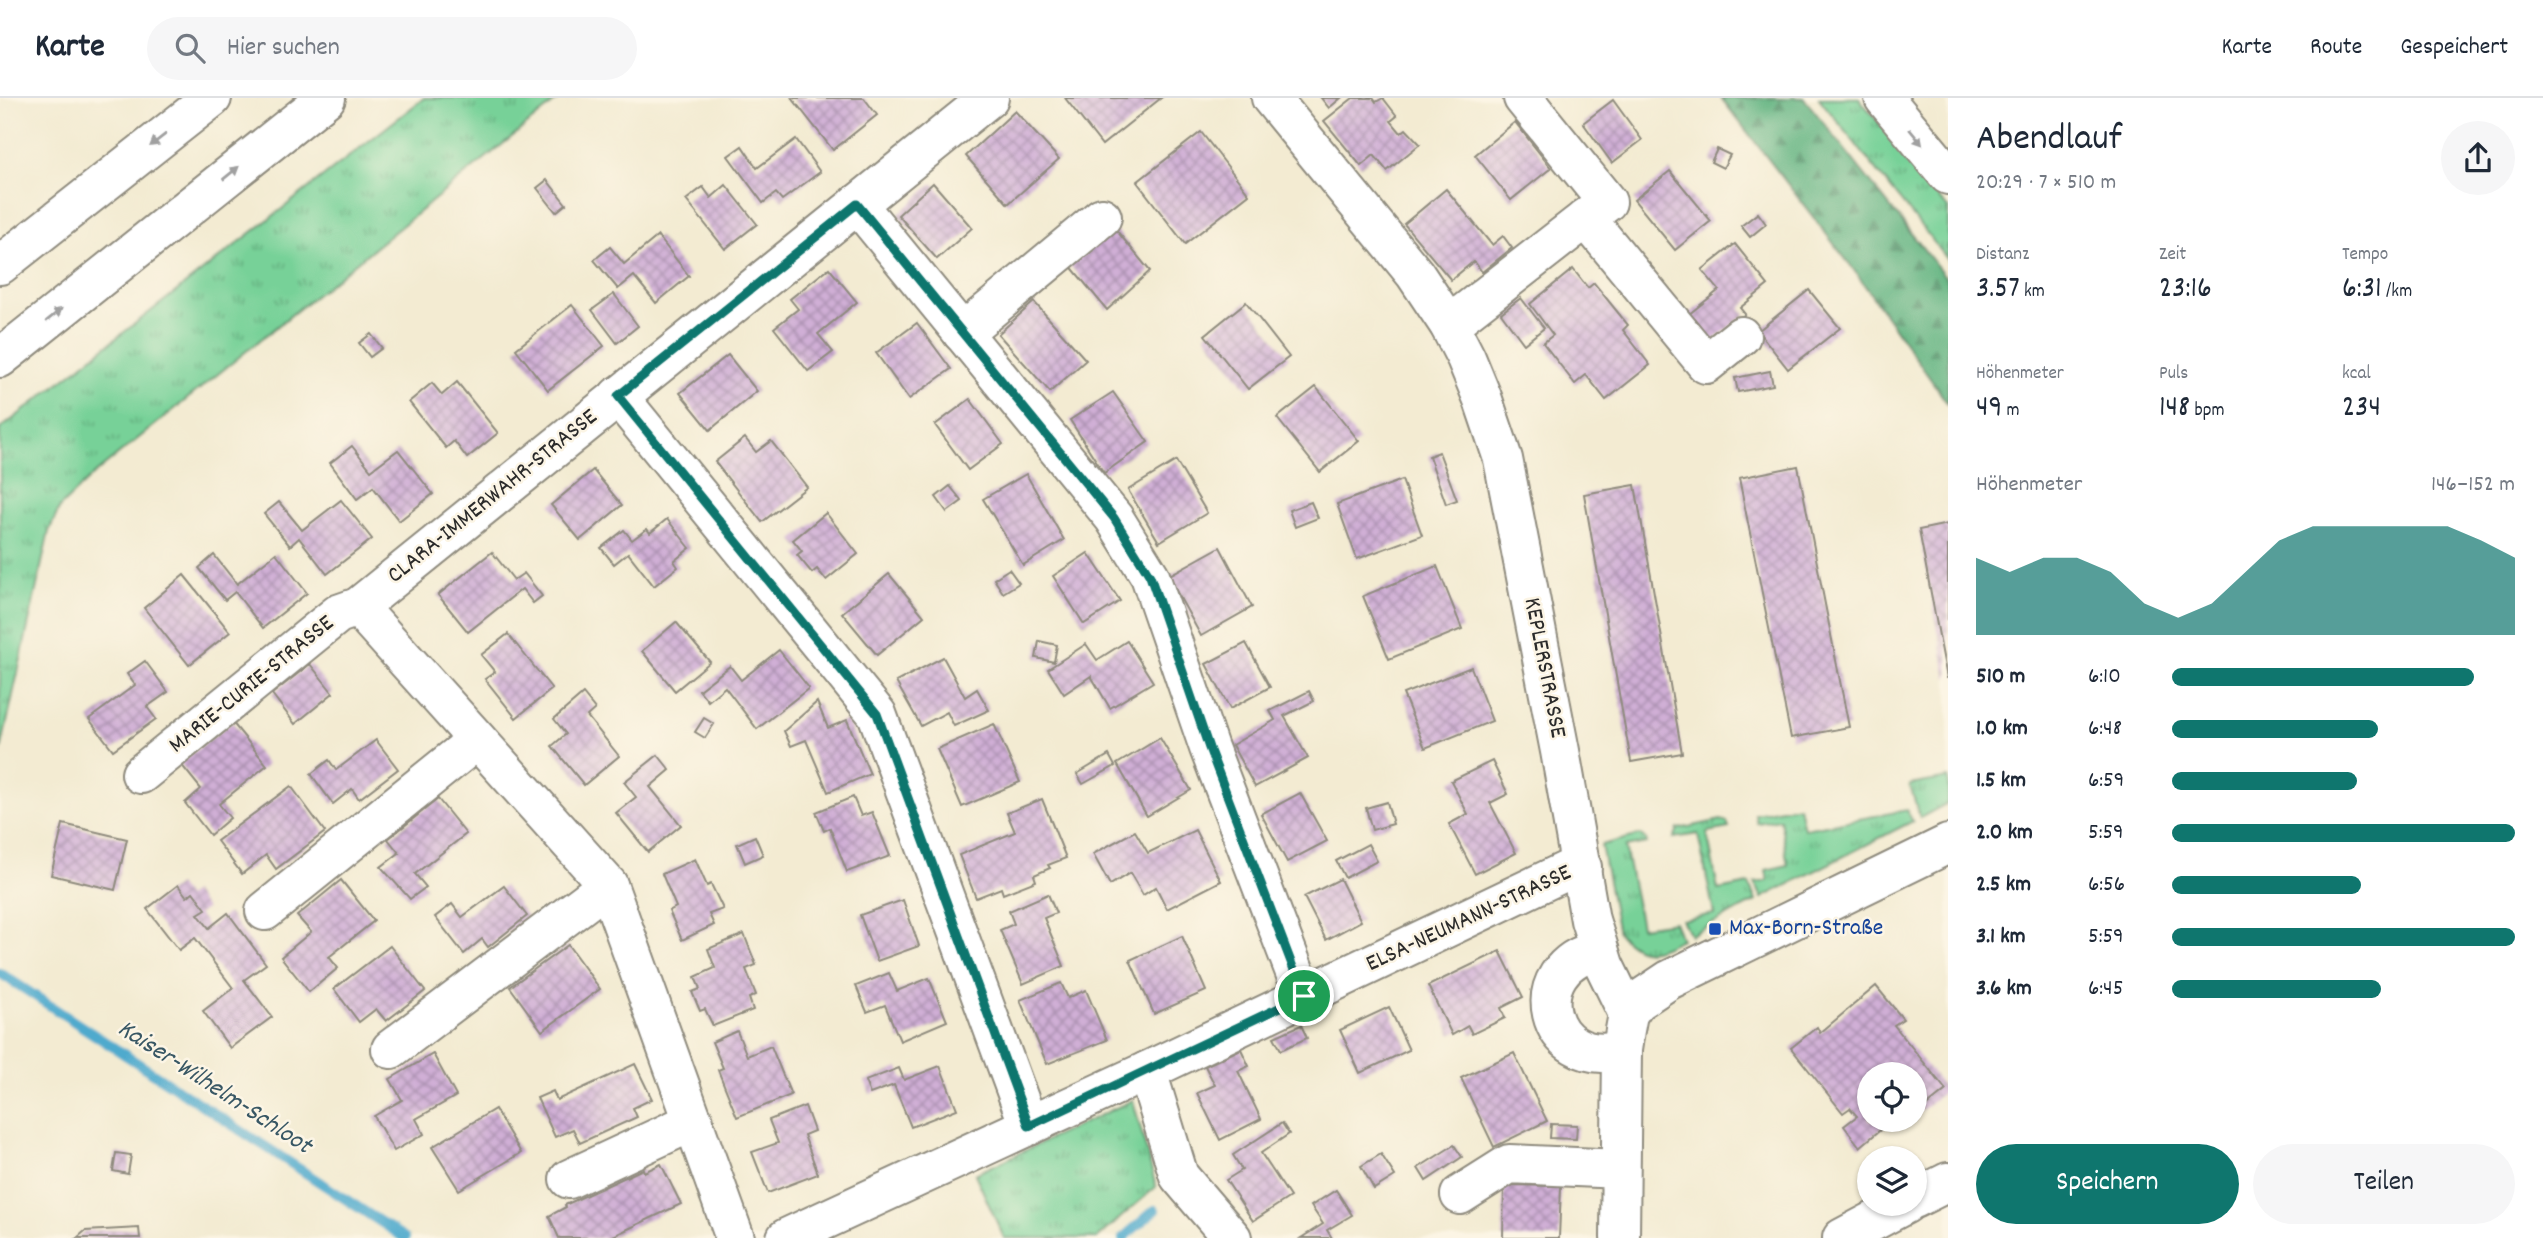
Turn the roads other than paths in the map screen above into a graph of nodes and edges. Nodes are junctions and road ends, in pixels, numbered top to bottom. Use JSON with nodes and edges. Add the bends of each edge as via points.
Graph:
{"nodes":[{"id":1,"x":212,"y":98,"type":"edge"},
{"id":2,"x":326,"y":98,"type":"edge"},
{"id":3,"x":989,"y":98,"type":"edge"},
{"id":4,"x":1271,"y":98,"type":"edge"},
{"id":5,"x":1523,"y":98,"type":"edge"},
{"id":6,"x":1884,"y":98,"type":"edge"},
{"id":7,"x":1948,"y":175,"type":"edge"},
{"id":8,"x":857,"y":204,"type":"junction"},
{"id":9,"x":1102,"y":217,"type":"dead end"},
{"id":10,"x":1586,"y":218,"type":"junction"},
{"id":11,"x":0,"y":265,"type":"edge"},
{"id":12,"x":1449,"y":325,"type":"junction"},
{"id":13,"x":962,"y":333,"type":"junction"},
{"id":14,"x":1741,"y":336,"type":"dead end"},
{"id":15,"x":0,"y":358,"type":"edge"},
{"id":16,"x":618,"y":396,"type":"junction"},
{"id":17,"x":358,"y":607,"type":"junction"},
{"id":18,"x":477,"y":740,"type":"junction"},
{"id":19,"x":141,"y":774,"type":"dead end"},
{"id":20,"x":1948,"y":845,"type":"edge"},
{"id":21,"x":1582,"y":867,"type":"junction"},
{"id":22,"x":608,"y":886,"type":"junction"},
{"id":23,"x":265,"y":911,"type":"dead end"},
{"id":24,"x":1599,"y":950,"type":"junction"},
{"id":25,"x":1304,"y":996,"type":"junction"},
{"id":26,"x":1625,"y":1032,"type":"junction"},
{"id":27,"x":391,"y":1049,"type":"dead end"},
{"id":28,"x":1147,"y":1072,"type":"junction"},
{"id":29,"x":694,"y":1121,"type":"junction"},
{"id":30,"x":1029,"y":1126,"type":"junction"},
{"id":31,"x":1620,"y":1169,"type":"junction"},
{"id":32,"x":569,"y":1179,"type":"dead end"},
{"id":33,"x":1948,"y":1182,"type":"edge"},
{"id":34,"x":1927,"y":1192,"type":"edge"},
{"id":35,"x":1460,"y":1195,"type":"dead end"},
{"id":36,"x":1883,"y":1216,"type":"edge"},
{"id":37,"x":734,"y":1238,"type":"edge"},
{"id":38,"x":786,"y":1238,"type":"edge"},
{"id":39,"x":1232,"y":1238,"type":"edge"},
{"id":40,"x":1620,"y":1238,"type":"edge"},
{"id":41,"x":1842,"y":1238,"type":"edge"}],
"edges":[{"from":1,"to":11,"type":"main road","one_way":true},
{"from":15,"to":2,"type":"main road","one_way":true},
{"from":3,"to":8,"type":"main road","name":"CLARA-IMMERWAHR-STRASSE"},
{"from":4,"to":12,"type":"main road","name":"KEPLERSTRASSE","via":[[1415,274]]},
{"from":5,"to":10,"type":"main road","via":[[1607,202]]},
{"from":6,"to":7,"type":"main road","one_way":true},
{"from":8,"to":13,"type":"main road"},
{"from":8,"to":16,"type":"main road","name":"CLARA-IMMERWAHR-STRASSE"},
{"from":9,"to":13,"type":"main road"},
{"from":10,"to":12,"type":"main road"},
{"from":10,"to":14,"type":"main road","via":[[1706,364]]},
{"from":12,"to":21,"type":"main road","name":"KEPLERSTRASSE","via":[[1503,459]]},
{"from":13,"to":25,"type":"main road","via":[[1114,518],[1150,576],[1212,757]]},
{"from":16,"to":17,"type":"main road","name":"CLARA-IMMERWAHR-STRASSE"},
{"from":16,"to":30,"type":"main road","via":[[877,714]]},
{"from":17,"to":18,"type":"main road","name":"MARIE-CURIE-STRASSE"},
{"from":17,"to":19,"type":"main road","name":"MARIE-CURIE-STRASSE","via":[[338,614]]},
{"from":18,"to":22,"type":"main road","name":"MARIE-CURIE-STRASSE"},
{"from":18,"to":23,"type":"main road"},
{"from":20,"to":26,"type":"main road","via":[[1669,979],[1647,993]]},
{"from":21,"to":24,"type":"main road","name":"KEPLERSTRASSE"},
{"from":21,"to":25,"type":"main road","name":"ELSA-NEUMANN-STRASSE"},
{"from":22,"to":27,"type":"main road"},
{"from":22,"to":29,"type":"main road","name":"MARIE-CURIE-STRASSE"},
{"from":24,"to":26,"type":"main road","name":"KEPLERSTRASSE"},
{"from":24,"to":26,"type":"main road","via":[[1573,958],[1555,979],[1550,992],[1553,1020],[1581,1050],[1608,1054]]},
{"from":25,"to":28,"type":"main road","name":"ELSA-NEUMANN-STRASSE"},
{"from":26,"to":31,"type":"main road"},
{"from":28,"to":30,"type":"main road","name":"ELSA-NEUMANN-STRASSE"},
{"from":28,"to":39,"type":"main road","via":[[1179,1176]]},
{"from":29,"to":32,"type":"main road"},
{"from":29,"to":37,"type":"main road","name":"MARIE-CURIE-STRASSE"},
{"from":30,"to":38,"type":"main road","name":"ELSA-NEUMANN-STRASSE"},
{"from":31,"to":35,"type":"main road","via":[[1509,1164]]},
{"from":31,"to":40,"type":"main road"},
{"from":33,"to":34,"type":"main road"},
{"from":36,"to":41,"type":"main road"}]}
